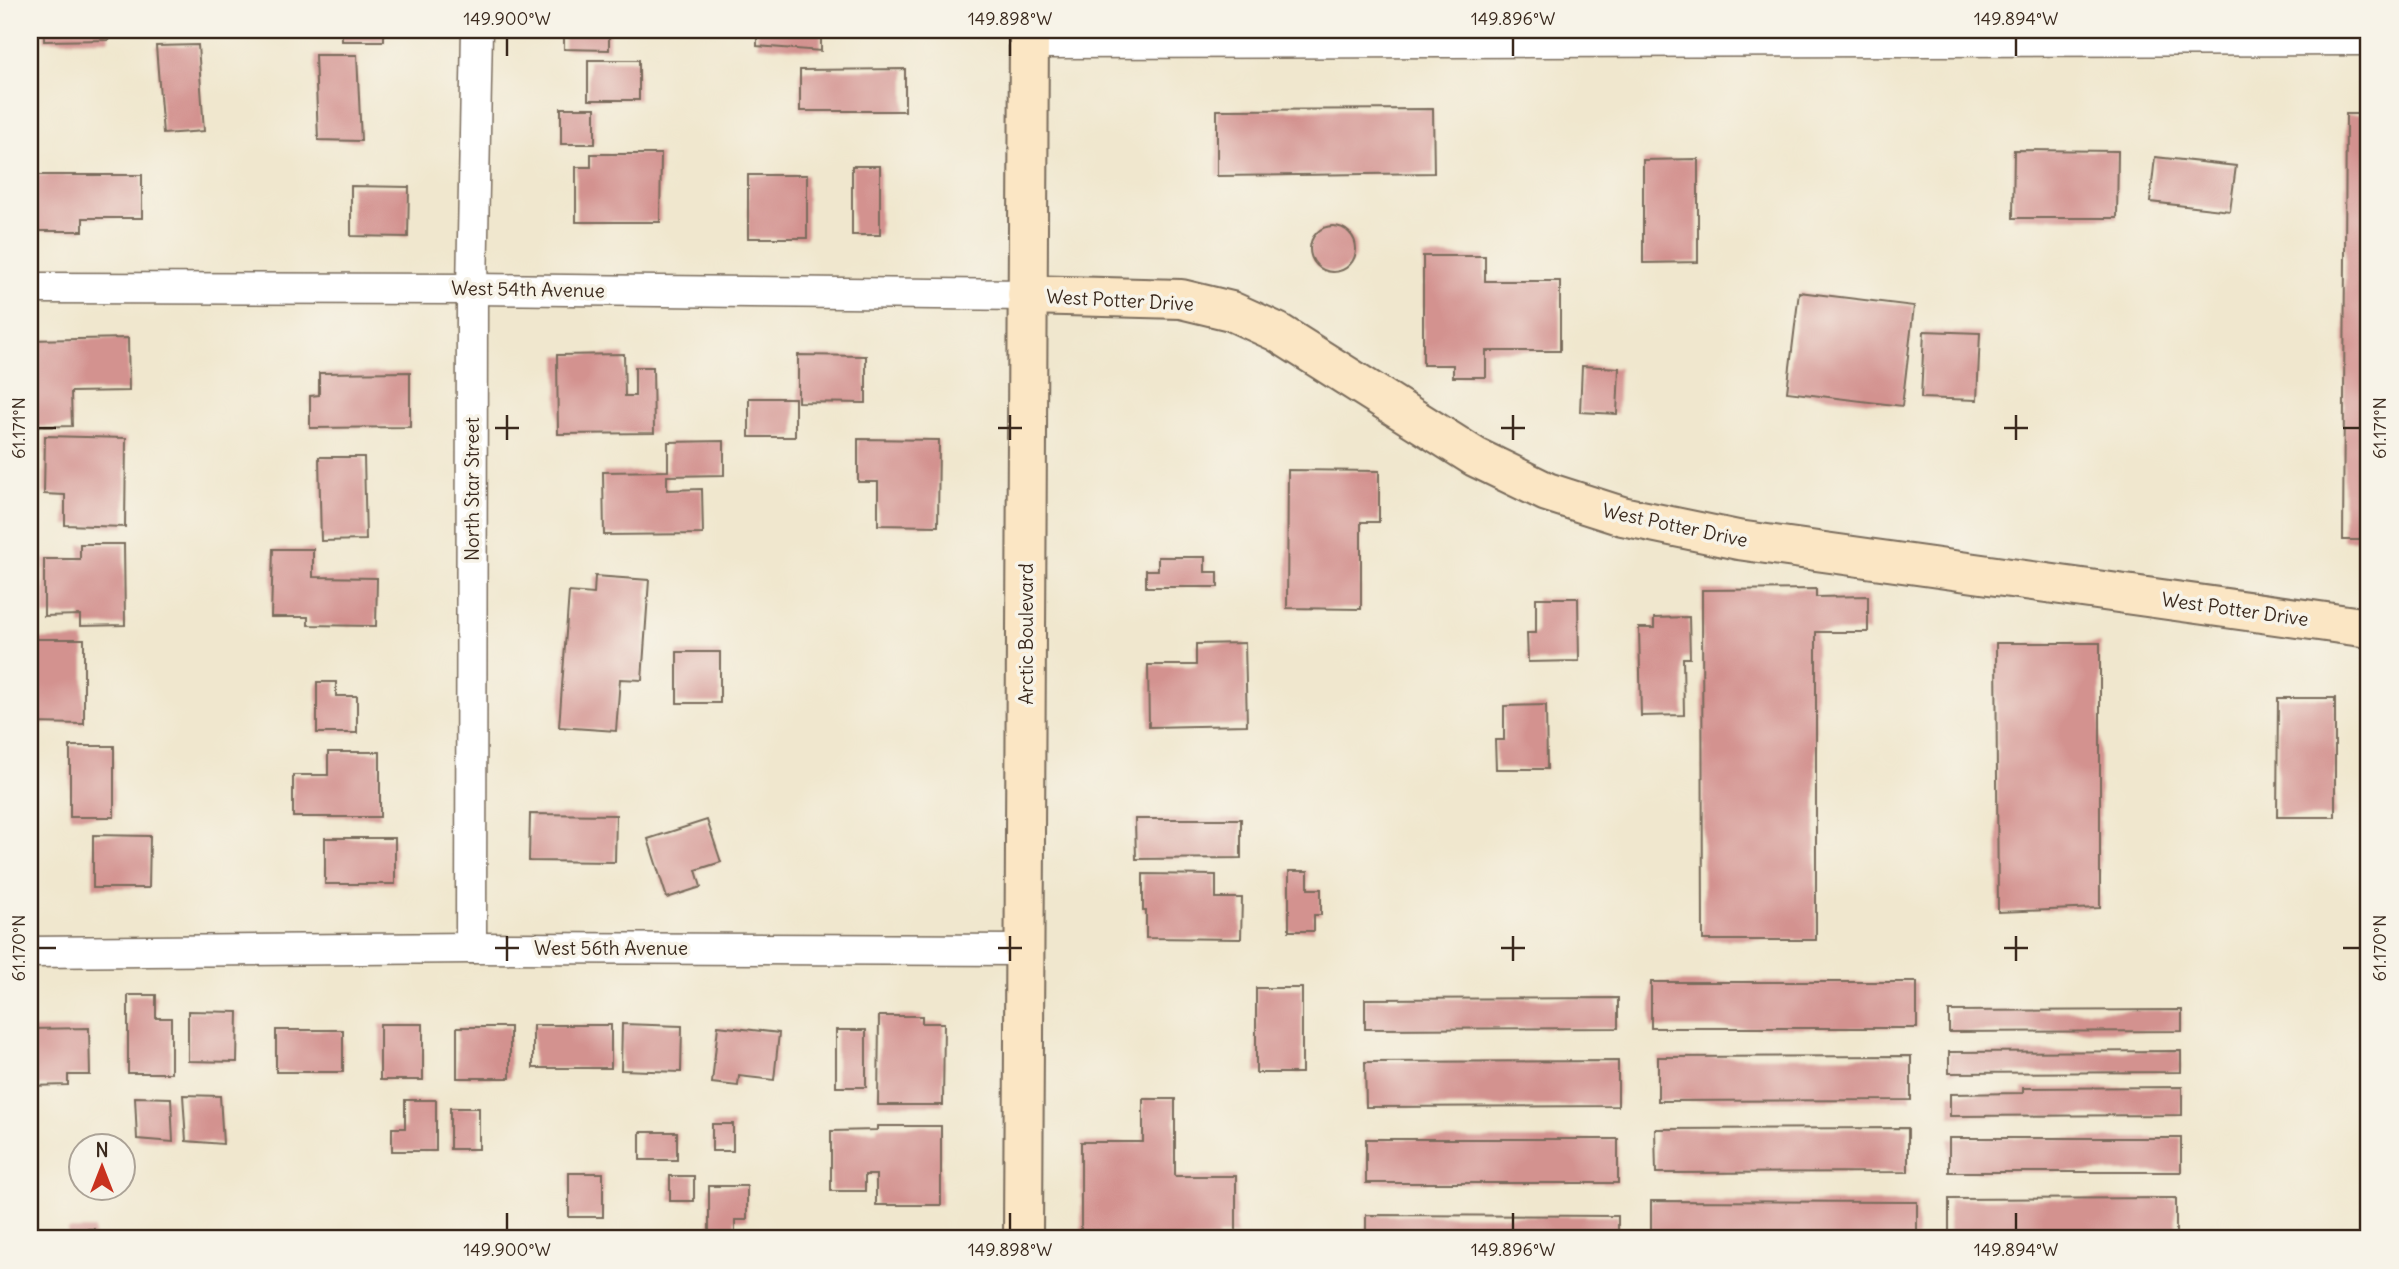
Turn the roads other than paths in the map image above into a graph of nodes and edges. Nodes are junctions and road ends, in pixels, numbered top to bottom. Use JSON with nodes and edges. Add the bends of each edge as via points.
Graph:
{"nodes":[{"id":1,"x":477,"y":30,"type":"edge"},
{"id":2,"x":1029,"y":36,"type":"edge"},
{"id":3,"x":2369,"y":40,"type":"edge"},
{"id":4,"x":30,"y":288,"type":"edge"},
{"id":5,"x":472,"y":289,"type":"junction"},
{"id":6,"x":1027,"y":295,"type":"junction"},
{"id":7,"x":2369,"y":628,"type":"edge"},
{"id":8,"x":471,"y":948,"type":"junction"},
{"id":9,"x":1025,"y":950,"type":"junction"},
{"id":10,"x":30,"y":952,"type":"edge"},
{"id":11,"x":1023,"y":1239,"type":"edge"}],
"edges":[{"from":1,"to":5,"type":"street","name":"North Star Street"},
{"from":2,"to":3,"type":"street"},
{"from":2,"to":6,"type":"main road","name":"Arctic Boulevard"},
{"from":4,"to":5,"type":"street","name":"West 54th Avenue"},
{"from":5,"to":6,"type":"street","name":"West 54th Avenue"},
{"from":5,"to":8,"type":"street","name":"North Star Street"},
{"from":6,"to":7,"type":"main road","name":"West Potter Drive","via":[[1181,299],[1231,312],[1277,332],[1475,457],[1548,492],[1622,516],[1738,540]]},
{"from":6,"to":9,"type":"main road","name":"Arctic Boulevard"},
{"from":8,"to":9,"type":"street","name":"West 56th Avenue"},
{"from":8,"to":10,"type":"street","name":"West 56th Avenue"},
{"from":9,"to":11,"type":"main road","name":"Arctic Boulevard"}]}
